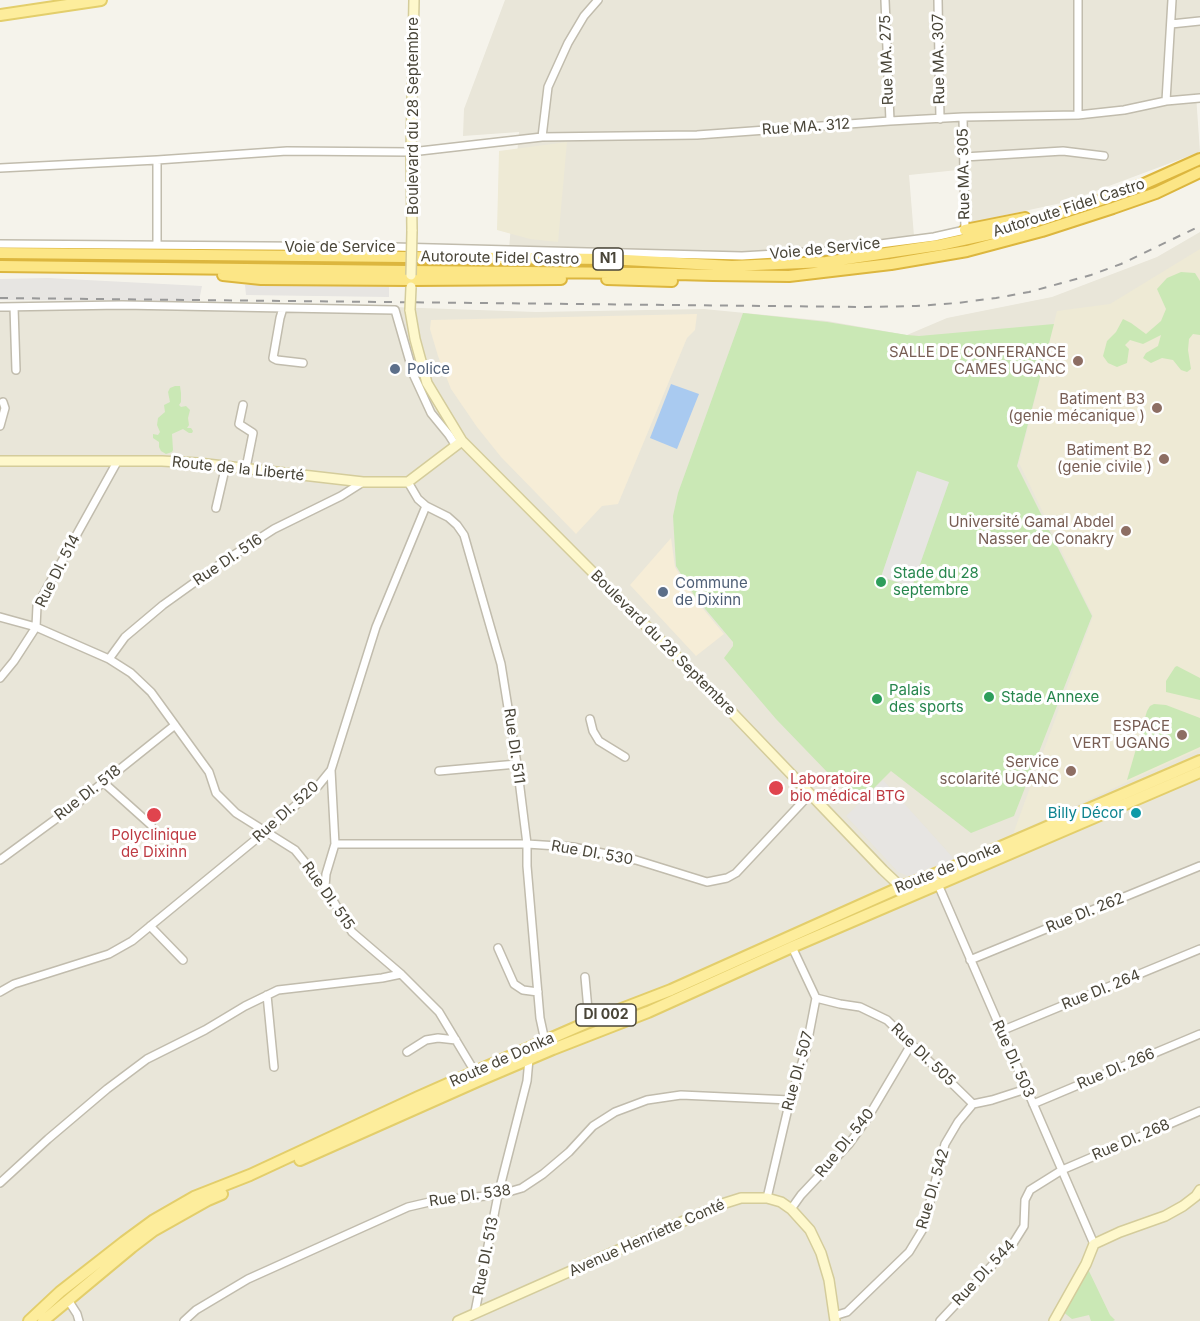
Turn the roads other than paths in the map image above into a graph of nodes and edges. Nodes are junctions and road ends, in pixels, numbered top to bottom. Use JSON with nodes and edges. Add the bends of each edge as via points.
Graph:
{"nodes":[{"id":1,"x":101,"y":0,"type":"edge"},
{"id":2,"x":414,"y":0,"type":"edge"},
{"id":3,"x":597,"y":0,"type":"edge"},
{"id":4,"x":885,"y":0,"type":"edge"},
{"id":5,"x":938,"y":0,"type":"edge"},
{"id":6,"x":1078,"y":0,"type":"edge"},
{"id":7,"x":1172,"y":0,"type":"edge"},
{"id":8,"x":0,"y":15,"type":"edge"},
{"id":9,"x":1200,"y":21,"type":"edge"},
{"id":10,"x":1172,"y":24,"type":"junction"},
{"id":11,"x":1200,"y":98,"type":"edge"},
{"id":12,"x":1166,"y":101,"type":"junction"},
{"id":13,"x":1078,"y":115,"type":"junction"},
{"id":14,"x":963,"y":117,"type":"junction"},
{"id":15,"x":940,"y":119,"type":"junction"},
{"id":16,"x":890,"y":121,"type":"junction"},
{"id":17,"x":542,"y":137,"type":"junction"},
{"id":18,"x":411,"y":152,"type":"junction"},
{"id":19,"x":1104,"y":156,"type":"dead end"},
{"id":20,"x":964,"y":158,"type":"junction"},
{"id":21,"x":1200,"y":159,"type":"edge"},
{"id":22,"x":157,"y":160,"type":"junction"},
{"id":23,"x":0,"y":168,"type":"edge"},
{"id":24,"x":1200,"y":172,"type":"edge"},
{"id":25,"x":1107,"y":198,"type":"junction"},
{"id":26,"x":965,"y":230,"type":"junction"},
{"id":27,"x":0,"y":244,"type":"edge"},
{"id":28,"x":157,"y":245,"type":"junction"},
{"id":29,"x":0,"y":253,"type":"edge"},
{"id":30,"x":0,"y":266,"type":"edge"},
{"id":31,"x":151,"y":267,"type":"junction"},
{"id":32,"x":789,"y":276,"type":"junction"},
{"id":33,"x":411,"y":281,"type":"junction"},
{"id":34,"x":0,"y":306,"type":"edge"},
{"id":35,"x":14,"y":307,"type":"junction"},
{"id":36,"x":283,"y":308,"type":"junction"},
{"id":37,"x":303,"y":363,"type":"dead end"},
{"id":38,"x":16,"y":370,"type":"dead end"},
{"id":39,"x":3,"y":402,"type":"dead end"},
{"id":40,"x":243,"y":405,"type":"dead end"},
{"id":41,"x":0,"y":426,"type":"edge"},
{"id":42,"x":459,"y":443,"type":"junction"},
{"id":43,"x":0,"y":461,"type":"edge"},
{"id":44,"x":117,"y":462,"type":"junction"},
{"id":45,"x":225,"y":465,"type":"junction"},
{"id":46,"x":246,"y":468,"type":"junction"},
{"id":47,"x":363,"y":482,"type":"junction"},
{"id":48,"x":408,"y":482,"type":"junction"},
{"id":49,"x":426,"y":506,"type":"junction"},
{"id":50,"x":216,"y":508,"type":"dead end"},
{"id":51,"x":0,"y":617,"type":"edge"},
{"id":52,"x":36,"y":627,"type":"junction"},
{"id":53,"x":109,"y":659,"type":"junction"},
{"id":54,"x":0,"y":678,"type":"edge"},
{"id":55,"x":590,"y":718,"type":"dead end"},
{"id":56,"x":175,"y":724,"type":"junction"},
{"id":57,"x":625,"y":757,"type":"dead end"},
{"id":58,"x":1200,"y":761,"type":"edge"},
{"id":59,"x":517,"y":764,"type":"junction"},
{"id":60,"x":331,"y":770,"type":"junction"},
{"id":61,"x":439,"y":771,"type":"dead end"},
{"id":62,"x":1200,"y":772,"type":"edge"},
{"id":63,"x":103,"y":782,"type":"junction"},
{"id":64,"x":810,"y":794,"type":"junction"},
{"id":65,"x":151,"y":825,"type":"dead end"},
{"id":66,"x":266,"y":831,"type":"junction"},
{"id":67,"x":335,"y":844,"type":"junction"},
{"id":68,"x":527,"y":844,"type":"junction"},
{"id":69,"x":0,"y":860,"type":"edge"},
{"id":70,"x":1200,"y":866,"type":"edge"},
{"id":71,"x":936,"y":879,"type":"junction"},
{"id":72,"x":325,"y":887,"type":"junction"},
{"id":73,"x":901,"y":887,"type":"junction"},
{"id":74,"x":908,"y":897,"type":"junction"},
{"id":75,"x":150,"y":926,"type":"junction"},
{"id":76,"x":792,"y":947,"type":"junction"},
{"id":77,"x":498,"y":948,"type":"dead end"},
{"id":78,"x":1200,"y":949,"type":"edge"},
{"id":79,"x":183,"y":960,"type":"dead end"},
{"id":80,"x":970,"y":960,"type":"junction"},
{"id":81,"x":401,"y":974,"type":"junction"},
{"id":82,"x":585,"y":977,"type":"dead end"},
{"id":83,"x":0,"y":992,"type":"edge"},
{"id":84,"x":538,"y":992,"type":"junction"},
{"id":85,"x":267,"y":995,"type":"junction"},
{"id":86,"x":816,"y":998,"type":"junction"},
{"id":87,"x":593,"y":1020,"type":"junction"},
{"id":88,"x":1001,"y":1031,"type":"junction"},
{"id":89,"x":1200,"y":1034,"type":"edge"},
{"id":90,"x":456,"y":1040,"type":"junction"},
{"id":91,"x":545,"y":1041,"type":"junction"},
{"id":92,"x":912,"y":1043,"type":"junction"},
{"id":93,"x":407,"y":1052,"type":"dead end"},
{"id":94,"x":529,"y":1059,"type":"junction"},
{"id":95,"x":273,"y":1066,"type":"dead end"},
{"id":96,"x":475,"y":1072,"type":"junction"},
{"id":97,"x":1026,"y":1089,"type":"junction"},
{"id":98,"x":790,"y":1100,"type":"junction"},
{"id":99,"x":973,"y":1104,"type":"junction"},
{"id":100,"x":1033,"y":1104,"type":"junction"},
{"id":101,"x":1200,"y":1111,"type":"edge"},
{"id":102,"x":1062,"y":1170,"type":"junction"},
{"id":103,"x":0,"y":1183,"type":"edge"},
{"id":104,"x":1200,"y":1190,"type":"edge"},
{"id":105,"x":498,"y":1195,"type":"junction"},
{"id":106,"x":767,"y":1198,"type":"junction"},
{"id":107,"x":791,"y":1209,"type":"junction"},
{"id":108,"x":1094,"y":1244,"type":"junction"},
{"id":109,"x":68,"y":1300,"type":"junction"},
{"id":110,"x":470,"y":1316,"type":"edge"},
{"id":111,"x":39,"y":1319,"type":"edge"},
{"id":112,"x":834,"y":1319,"type":"edge"},
{"id":113,"x":79,"y":1321,"type":"edge"},
{"id":114,"x":184,"y":1321,"type":"edge"},
{"id":115,"x":458,"y":1321,"type":"edge"},
{"id":116,"x":940,"y":1321,"type":"edge"},
{"id":117,"x":1054,"y":1321,"type":"edge"}],
"edges":[{"from":1,"to":8,"type":"main road"},
{"from":2,"to":18,"type":"main road","name":"Boulevard du 28 Septembre"},
{"from":3,"to":17,"type":"street","via":[[568,43],[548,87]]},
{"from":4,"to":16,"type":"street","name":"Rue MA. 275"},
{"from":5,"to":15,"type":"street","name":"Rue MA. 307"},
{"from":6,"to":13,"type":"street"},
{"from":7,"to":10,"type":"street"},
{"from":9,"to":10,"type":"street"},
{"from":10,"to":12,"type":"street"},
{"from":11,"to":12,"type":"street","name":"Rue MA. 312"},
{"from":12,"to":13,"type":"street","name":"Rue MA. 312"},
{"from":13,"to":14,"type":"street","name":"Rue MA. 312"},
{"from":14,"to":15,"type":"street","name":"Rue MA. 312"},
{"from":14,"to":20,"type":"street","name":"Rue MA. 305"},
{"from":15,"to":16,"type":"street","name":"Rue MA. 312"},
{"from":16,"to":17,"type":"street","name":"Rue MA. 312","via":[[705,135]]},
{"from":17,"to":18,"type":"street","name":"Rue MA. 312"},
{"from":18,"to":22,"type":"street","name":"Rue MA. 312","via":[[287,151]]},
{"from":18,"to":33,"type":"main road","name":"Boulevard du 28 Septembre","bridge":true},
{"from":19,"to":20,"type":"street","via":[[1063,151]]},
{"from":20,"to":26,"type":"street","name":"Rue MA. 305"},
{"from":21,"to":25,"type":"highway","name":"Autoroute Fidel Castro","number":"N1"},
{"from":22,"to":23,"type":"street","name":"Rue MA. 312"},
{"from":22,"to":28,"type":"street"},
{"from":24,"to":32,"type":"highway","name":"Autoroute Fidel Castro","number":"N1","via":[[1113,208],[967,251]]},
{"from":25,"to":26,"type":"highway"},
{"from":25,"to":29,"type":"highway","name":"Autoroute Fidel Castro","number":"N1","via":[[1009,230],[940,245],[781,265],[608,259]]},
{"from":26,"to":28,"type":"street","name":"Voie de Service","via":[[837,250],[760,256]]},
{"from":27,"to":28,"type":"street","name":"Voie de Service"},
{"from":30,"to":31,"type":"highway","name":"Autoroute Fidel Castro","number":"N1"},
{"from":31,"to":32,"type":"highway","name":"Autoroute Fidel Castro","number":"N1"},
{"from":31,"to":33,"type":"highway","via":[[261,279]]},
{"from":32,"to":33,"type":"highway","via":[[695,281]]},
{"from":33,"to":42,"type":"main road","name":"Boulevard du 28 Septembre","bridge":true,"via":[[410,310],[427,383]]},
{"from":34,"to":35,"type":"street"},
{"from":35,"to":36,"type":"street"},
{"from":35,"to":38,"type":"street"},
{"from":36,"to":37,"type":"street","via":[[273,358]]},
{"from":36,"to":42,"type":"street","via":[[395,310],[414,376],[430,413]]},
{"from":39,"to":41,"type":"street"},
{"from":40,"to":46,"type":"street","via":[[239,424],[253,433]]},
{"from":42,"to":48,"type":"main road"},
{"from":42,"to":64,"type":"main road","name":"Boulevard du 28 Septembre"},
{"from":43,"to":44,"type":"main road","name":"Route de la Liberté"},
{"from":44,"to":45,"type":"main road","name":"Route de la Liberté"},
{"from":44,"to":52,"type":"street","name":"Rue DI. 514","via":[[37,606]]},
{"from":45,"to":46,"type":"main road","name":"Route de la Liberté"},
{"from":45,"to":50,"type":"street"},
{"from":46,"to":47,"type":"main road","name":"Route de la Liberté"},
{"from":47,"to":48,"type":"main road","name":"Route de la Liberté"},
{"from":47,"to":53,"type":"street","name":"Rue DI. 516","via":[[274,529],[223,562],[125,637]]},
{"from":48,"to":49,"type":"street","name":"Rue DI. 511"},
{"from":49,"to":59,"type":"street","name":"Rue DI. 511","via":[[448,517],[464,535],[501,664]]},
{"from":49,"to":60,"type":"street","name":"Rue DI. 520","via":[[375,627]]},
{"from":51,"to":52,"type":"street","name":"Rue DI. 515"},
{"from":52,"to":53,"type":"street","name":"Rue DI. 515"},
{"from":52,"to":54,"type":"street","name":"Rue DI. 514"},
{"from":53,"to":56,"type":"street","name":"Rue DI. 515","via":[[151,692]]},
{"from":55,"to":57,"type":"street","via":[[599,741]]},
{"from":56,"to":63,"type":"street","name":"Rue DI. 518"},
{"from":56,"to":66,"type":"street","name":"Rue DI. 515","via":[[209,772],[216,792],[236,813]]},
{"from":58,"to":71,"type":"main road","name":"Route de Donka","number":"DI 002"},
{"from":59,"to":61,"type":"street"},
{"from":59,"to":68,"type":"street","name":"Rue DI. 511"},
{"from":60,"to":66,"type":"street","name":"Rue DI. 520"},
{"from":60,"to":67,"type":"street"},
{"from":62,"to":71,"type":"main road","name":"Route de Donka","number":"DI 002"},
{"from":63,"to":65,"type":"street"},
{"from":63,"to":69,"type":"street","name":"Rue DI. 518"},
{"from":64,"to":68,"type":"street","name":"Rue DI. 530","via":[[736,873],[707,882],[636,860],[573,847]]},
{"from":64,"to":73,"type":"main road","name":"Boulevard du 28 Septembre"},
{"from":66,"to":72,"type":"street","name":"Rue DI. 515","via":[[295,850]]},
{"from":66,"to":75,"type":"street","name":"Rue DI. 520"},
{"from":67,"to":68,"type":"street","name":"Rue DI. 530"},
{"from":67,"to":72,"type":"street"},
{"from":68,"to":84,"type":"street","name":"Rue DI. 511"},
{"from":70,"to":80,"type":"street","name":"Rue DI. 262"},
{"from":71,"to":73,"type":"main road","name":"Route de Donka","number":"DI 002"},
{"from":71,"to":74,"type":"main road","name":"Route de Donka","number":"DI 002"},
{"from":71,"to":80,"type":"street","name":"Rue DI. 503"},
{"from":72,"to":81,"type":"street","name":"Rue DI. 515","via":[[352,932]]},
{"from":73,"to":74,"type":"main road","name":"Boulevard du 28 Septembre"},
{"from":73,"to":87,"type":"main road","name":"Route de Donka","number":"DI 002","via":[[671,990]]},
{"from":74,"to":76,"type":"main road","name":"Route de Donka","number":"DI 002"},
{"from":75,"to":79,"type":"street"},
{"from":75,"to":83,"type":"street","name":"Rue DI. 520","via":[[109,954]]},
{"from":76,"to":86,"type":"street"},
{"from":76,"to":94,"type":"main road","name":"Route de Donka","number":"DI 002","via":[[648,1012]]},
{"from":77,"to":84,"type":"street","via":[[514,984]]},
{"from":78,"to":88,"type":"street","name":"Rue DI. 264"},
{"from":80,"to":88,"type":"street","name":"Rue DI. 503"},
{"from":81,"to":85,"type":"street","via":[[278,990]]},
{"from":81,"to":90,"type":"street","name":"Rue DI. 515","via":[[439,1012]]},
{"from":82,"to":87,"type":"street","via":[[588,1010]]},
{"from":84,"to":91,"type":"street","name":"Rue DI. 511"},
{"from":85,"to":95,"type":"street"},
{"from":85,"to":103,"type":"street","via":[[147,1059]]},
{"from":86,"to":92,"type":"street","name":"Rue DI. 505","via":[[860,1007],[887,1020]]},
{"from":86,"to":98,"type":"street","name":"Rue DI. 507","via":[[806,1050]]},
{"from":87,"to":91,"type":"main road","name":"Route de Donka","number":"DI 002"},
{"from":88,"to":97,"type":"street","name":"Rue DI. 503"},
{"from":89,"to":100,"type":"street","name":"Rue DI. 266"},
{"from":90,"to":93,"type":"street","via":[[426,1040]]},
{"from":90,"to":96,"type":"street","name":"Rue DI. 515"},
{"from":91,"to":96,"type":"main road","name":"Route de Donka","number":"DI 002"},
{"from":92,"to":99,"type":"street","name":"Rue DI. 505"},
{"from":92,"to":107,"type":"street","name":"Rue DI. 540","via":[[849,1144]]},
{"from":94,"to":105,"type":"street","name":"Rue DI. 513"},
{"from":94,"to":109,"type":"main road","name":"Route de Donka","number":"DI 002","via":[[208,1200],[146,1236]]},
{"from":96,"to":111,"type":"main road","name":"Route de Donka","number":"DI 002","via":[[194,1197],[154,1220],[60,1292]]},
{"from":97,"to":99,"type":"street"},
{"from":97,"to":100,"type":"street","name":"Rue DI. 503"},
{"from":98,"to":105,"type":"street","name":"Rue DI. 538","via":[[681,1095],[647,1100],[615,1112],[593,1126],[543,1174],[522,1188]]},
{"from":98,"to":106,"type":"street","name":"Rue DI. 507"},
{"from":99,"to":112,"type":"street","name":"Rue DI. 542","via":[[945,1144],[923,1229],[909,1252],[847,1312]]},
{"from":100,"to":102,"type":"street","name":"Rue DI. 503"},
{"from":101,"to":102,"type":"street","name":"Rue DI. 268"},
{"from":102,"to":108,"type":"street","name":"Rue DI. 503"},
{"from":102,"to":116,"type":"street","name":"Rue DI. 544","via":[[1030,1190],[1025,1200],[1024,1226],[1014,1242]]},
{"from":104,"to":108,"type":"main road","via":[[1165,1216]]},
{"from":105,"to":110,"type":"street","name":"Rue DI. 513"},
{"from":105,"to":114,"type":"street","name":"Rue DI. 538","via":[[408,1207],[248,1279]]},
{"from":106,"to":107,"type":"main road","name":"Avenue Henriette Conté"},
{"from":106,"to":110,"type":"main road","name":"Avenue Henriette Conté","via":[[741,1198],[722,1204]]},
{"from":107,"to":112,"type":"main road","name":"Avenue Henriette Conté","via":[[810,1230],[821,1253]]},
{"from":108,"to":117,"type":"main road"},
{"from":109,"to":111,"type":"main road","name":"Route de Donka","number":"DI 002"},
{"from":109,"to":113,"type":"street"},
{"from":110,"to":115,"type":"main road","name":"Avenue Henriette Conté"}]}
